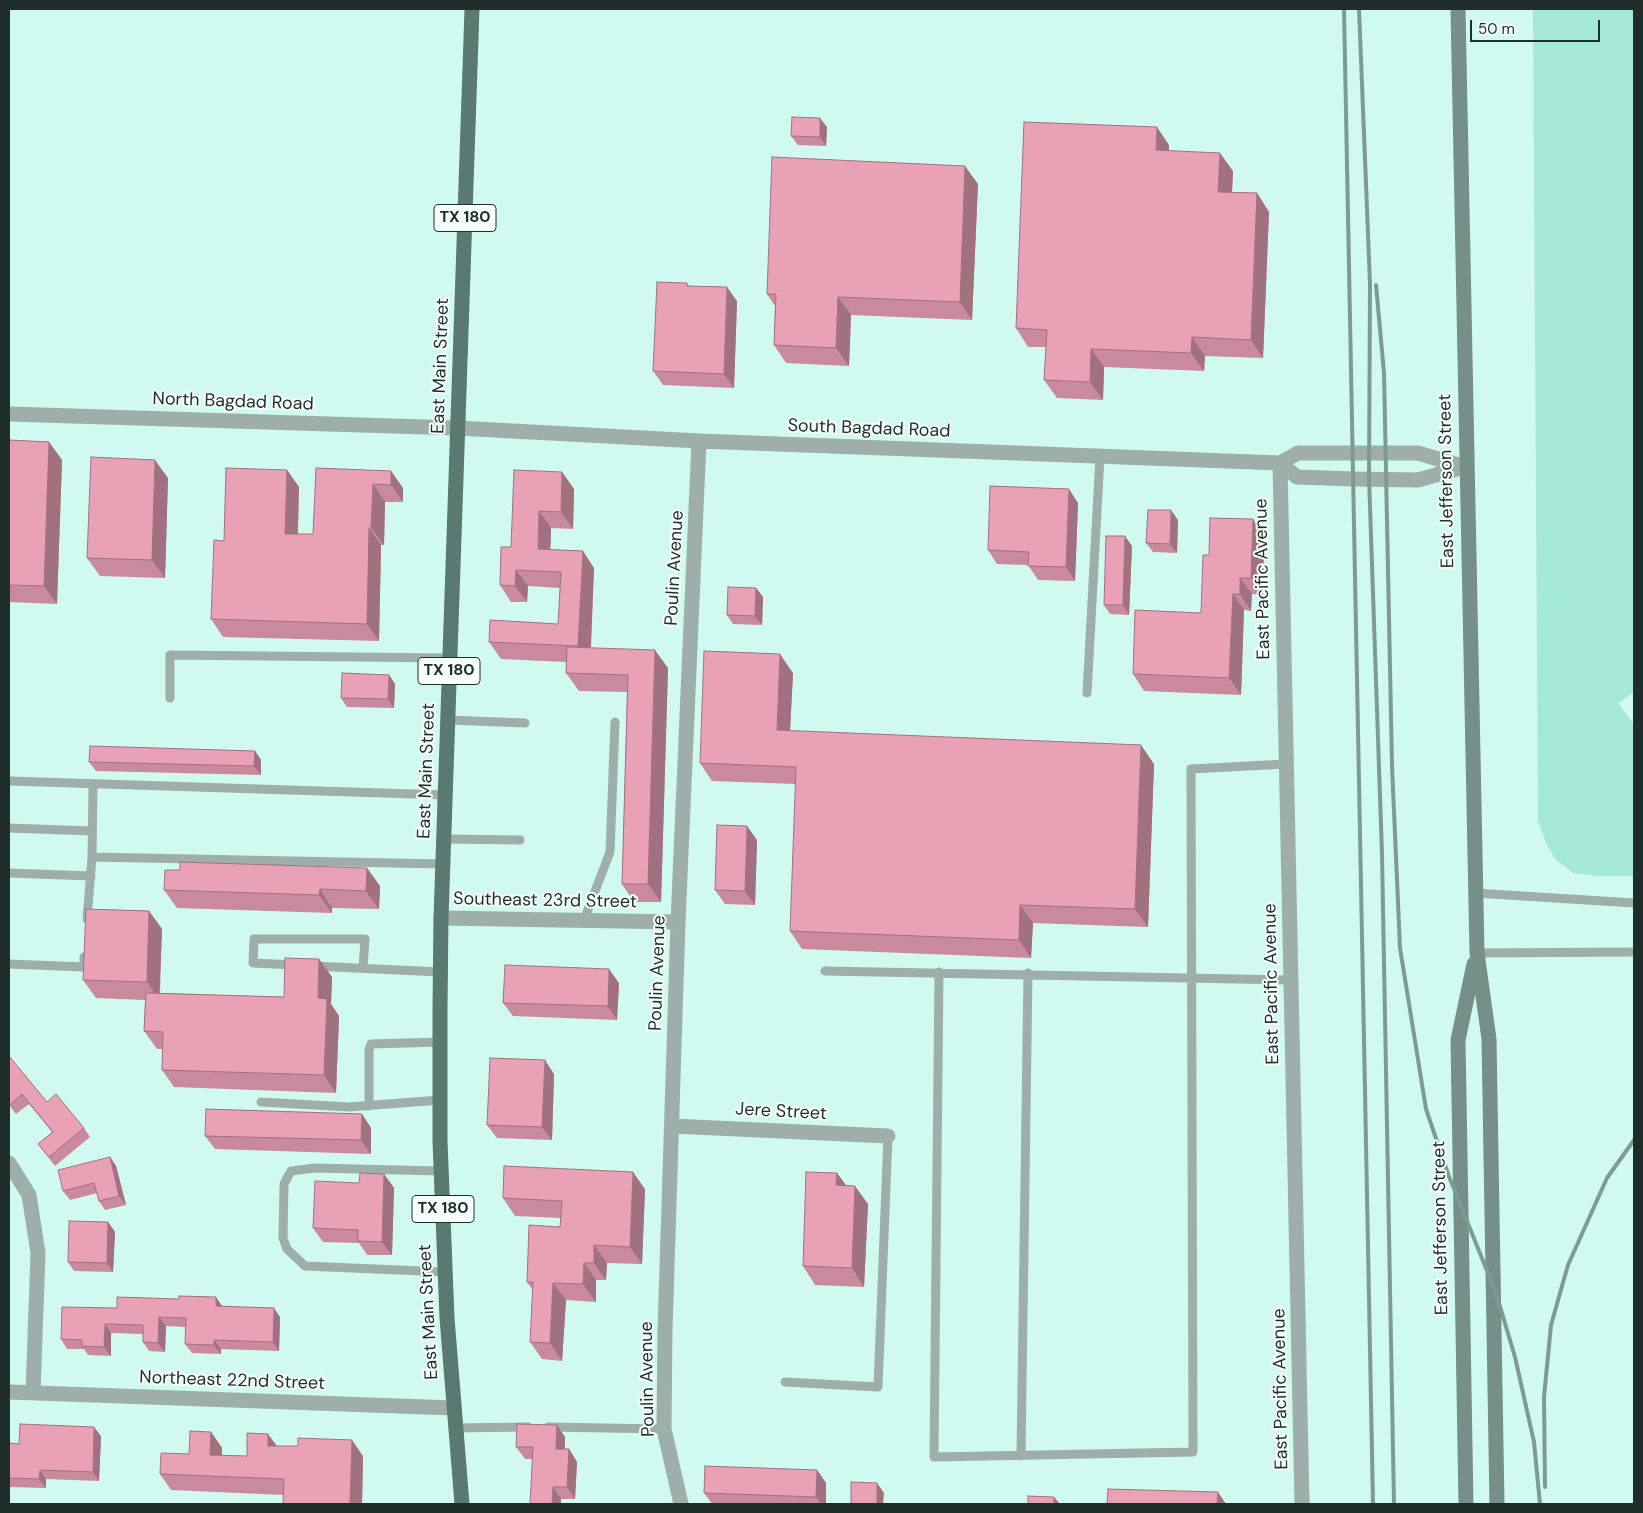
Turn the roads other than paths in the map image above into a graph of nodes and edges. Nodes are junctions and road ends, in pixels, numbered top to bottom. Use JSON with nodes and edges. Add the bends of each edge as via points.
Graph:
{"nodes":[{"id":1,"x":472,"y":9,"type":"edge"},
{"id":2,"x":1458,"y":9,"type":"edge"},
{"id":3,"x":9,"y":414,"type":"edge"},
{"id":4,"x":457,"y":428,"type":"junction"},
{"id":5,"x":699,"y":442,"type":"junction"},
{"id":6,"x":1100,"y":456,"type":"junction"},
{"id":7,"x":1280,"y":463,"type":"junction"},
{"id":8,"x":1465,"y":467,"type":"junction"},
{"id":9,"x":450,"y":658,"type":"junction"},
{"id":10,"x":1087,"y":693,"type":"dead end"},
{"id":11,"x":170,"y":698,"type":"dead end"},
{"id":12,"x":448,"y":720,"type":"junction"},
{"id":13,"x":615,"y":722,"type":"dead end"},
{"id":14,"x":525,"y":723,"type":"dead end"},
{"id":15,"x":1286,"y":764,"type":"junction"},
{"id":16,"x":9,"y":780,"type":"edge"},
{"id":17,"x":92,"y":785,"type":"junction"},
{"id":18,"x":446,"y":795,"type":"junction"},
{"id":19,"x":9,"y":828,"type":"edge"},
{"id":20,"x":92,"y":831,"type":"junction"},
{"id":21,"x":444,"y":840,"type":"junction"},
{"id":22,"x":520,"y":840,"type":"dead end"},
{"id":23,"x":92,"y":857,"type":"junction"},
{"id":24,"x":443,"y":864,"type":"junction"},
{"id":25,"x":9,"y":873,"type":"edge"},
{"id":26,"x":91,"y":876,"type":"junction"},
{"id":27,"x":1475,"y":893,"type":"junction"},
{"id":28,"x":1634,"y":903,"type":"edge"},
{"id":29,"x":441,"y":918,"type":"junction"},
{"id":30,"x":584,"y":920,"type":"junction"},
{"id":31,"x":678,"y":922,"type":"junction"},
{"id":32,"x":86,"y":930,"type":"edge"},
{"id":33,"x":85,"y":948,"type":"edge"},
{"id":34,"x":1634,"y":952,"type":"edge"},
{"id":35,"x":1476,"y":953,"type":"junction"},
{"id":36,"x":9,"y":964,"type":"edge"},
{"id":37,"x":363,"y":968,"type":"junction"},
{"id":38,"x":825,"y":971,"type":"dead end"},
{"id":39,"x":440,"y":972,"type":"junction"},
{"id":40,"x":939,"y":972,"type":"junction"},
{"id":41,"x":1028,"y":973,"type":"junction"},
{"id":42,"x":1191,"y":977,"type":"junction"},
{"id":43,"x":1290,"y":980,"type":"junction"},
{"id":44,"x":440,"y":1042,"type":"junction"},
{"id":45,"x":440,"y":1100,"type":"junction"},
{"id":46,"x":261,"y":1102,"type":"dead end"},
{"id":47,"x":369,"y":1106,"type":"junction"},
{"id":48,"x":672,"y":1126,"type":"junction"},
{"id":49,"x":888,"y":1136,"type":"joint"},
{"id":50,"x":9,"y":1163,"type":"edge"},
{"id":51,"x":441,"y":1171,"type":"junction"},
{"id":52,"x":445,"y":1272,"type":"junction"},
{"id":53,"x":785,"y":1382,"type":"dead end"},
{"id":54,"x":9,"y":1392,"type":"edge"},
{"id":55,"x":33,"y":1393,"type":"junction"},
{"id":56,"x":454,"y":1408,"type":"junction"},
{"id":57,"x":456,"y":1428,"type":"junction"},
{"id":58,"x":664,"y":1429,"type":"junction"},
{"id":59,"x":1022,"y":1456,"type":"junction"},
{"id":60,"x":462,"y":1504,"type":"edge"},
{"id":61,"x":681,"y":1504,"type":"edge"},
{"id":62,"x":1302,"y":1504,"type":"edge"},
{"id":63,"x":1466,"y":1504,"type":"edge"},
{"id":64,"x":1497,"y":1504,"type":"edge"}],
"edges":[{"from":1,"to":4,"type":"main road","name":"East Main Street","number":"TX 180"},
{"from":2,"to":8,"type":"main road","name":"East Jefferson Street"},
{"from":3,"to":4,"type":"street","name":"North Bagdad Road"},
{"from":4,"to":5,"type":"street","name":"South Bagdad Road"},
{"from":4,"to":9,"type":"main road","name":"East Main Street","number":"TX 180"},
{"from":5,"to":6,"type":"street","name":"South Bagdad Road"},
{"from":5,"to":31,"type":"street","name":"Poulin Avenue"},
{"from":6,"to":7,"type":"street","name":"South Bagdad Road"},
{"from":6,"to":10,"type":"lane"},
{"from":7,"to":8,"type":"street","name":"South Bagdad Road","via":[[1298,453],[1418,453]]},
{"from":7,"to":8,"type":"street","via":[[1297,477],[1354,479],[1418,480]]},
{"from":7,"to":15,"type":"street","name":"East Pacific Avenue"},
{"from":8,"to":27,"type":"main road","name":"East Jefferson Street"},
{"from":9,"to":11,"type":"lane","via":[[170,655]]},
{"from":9,"to":12,"type":"main road","name":"East Main Street","number":"TX 180"},
{"from":12,"to":14,"type":"lane"},
{"from":12,"to":18,"type":"main road","name":"East Main Street","number":"TX 180"},
{"from":13,"to":30,"type":"lane","via":[[610,852]]},
{"from":15,"to":42,"type":"lane","via":[[1191,769]]},
{"from":15,"to":43,"type":"street","name":"East Pacific Avenue"},
{"from":16,"to":17,"type":"lane"},
{"from":17,"to":18,"type":"lane"},
{"from":17,"to":20,"type":"lane"},
{"from":18,"to":21,"type":"main road","name":"East Main Street","number":"TX 180"},
{"from":19,"to":20,"type":"lane"},
{"from":20,"to":23,"type":"lane"},
{"from":21,"to":22,"type":"lane"},
{"from":21,"to":24,"type":"main road","name":"East Main Street","number":"TX 180"},
{"from":23,"to":24,"type":"lane"},
{"from":23,"to":26,"type":"lane"},
{"from":24,"to":29,"type":"main road","name":"East Main Street","number":"TX 180"},
{"from":25,"to":26,"type":"lane"},
{"from":26,"to":32,"type":"lane"},
{"from":27,"to":28,"type":"lane"},
{"from":27,"to":35,"type":"main road","name":"East Jefferson Street"},
{"from":29,"to":30,"type":"street","name":"Southeast 23rd Street"},
{"from":29,"to":39,"type":"main road","name":"East Main Street","number":"TX 180"},
{"from":30,"to":31,"type":"street","name":"Southeast 23rd Street"},
{"from":31,"to":48,"type":"street","name":"Poulin Avenue"},
{"from":33,"to":36,"type":"lane","via":[[84,967]]},
{"from":34,"to":35,"type":"lane"},
{"from":35,"to":63,"type":"main road","name":"East Jefferson Street","via":[[1458,1040]]},
{"from":35,"to":64,"type":"main road","name":"East Jefferson Street","via":[[1489,1039]]},
{"from":37,"to":37,"type":"lane","via":[[252,963],[254,939],[365,939]]},
{"from":37,"to":39,"type":"lane"},
{"from":38,"to":40,"type":"lane"},
{"from":39,"to":44,"type":"main road","name":"East Main Street","number":"TX 180"},
{"from":40,"to":41,"type":"lane"},
{"from":40,"to":59,"type":"lane","via":[[934,1457]]},
{"from":41,"to":42,"type":"lane"},
{"from":41,"to":59,"type":"lane"},
{"from":42,"to":43,"type":"lane"},
{"from":42,"to":59,"type":"lane","via":[[1193,1452]]},
{"from":43,"to":62,"type":"street","name":"East Pacific Avenue"},
{"from":44,"to":45,"type":"main road","name":"East Main Street","number":"TX 180"},
{"from":44,"to":47,"type":"lane","via":[[371,1044],[368,1050]]},
{"from":45,"to":47,"type":"lane"},
{"from":45,"to":51,"type":"main road","name":"East Main Street","number":"TX 180"},
{"from":46,"to":47,"type":"lane"},
{"from":48,"to":49,"type":"street","name":"Jere Street"},
{"from":48,"to":58,"type":"street","name":"Poulin Avenue"},
{"from":49,"to":53,"type":"lane","via":[[878,1387]]},
{"from":50,"to":55,"type":"street","via":[[29,1195],[38,1253]]},
{"from":51,"to":52,"type":"main road","name":"East Main Street","number":"TX 180"},
{"from":51,"to":52,"type":"lane","via":[[315,1168],[291,1171],[284,1184],[283,1238],[287,1249],[305,1266]]},
{"from":52,"to":56,"type":"main road","name":"East Main Street","number":"TX 180"},
{"from":54,"to":55,"type":"street","name":"Northeast 22nd Street"},
{"from":55,"to":56,"type":"street","name":"Northeast 22nd Street"},
{"from":56,"to":57,"type":"main road","name":"East Main Street","number":"TX 180"},
{"from":57,"to":58,"type":"lane"},
{"from":57,"to":60,"type":"main road","name":"East Main Street","number":"TX 180"},
{"from":58,"to":61,"type":"street","name":"Poulin Avenue"}]}
